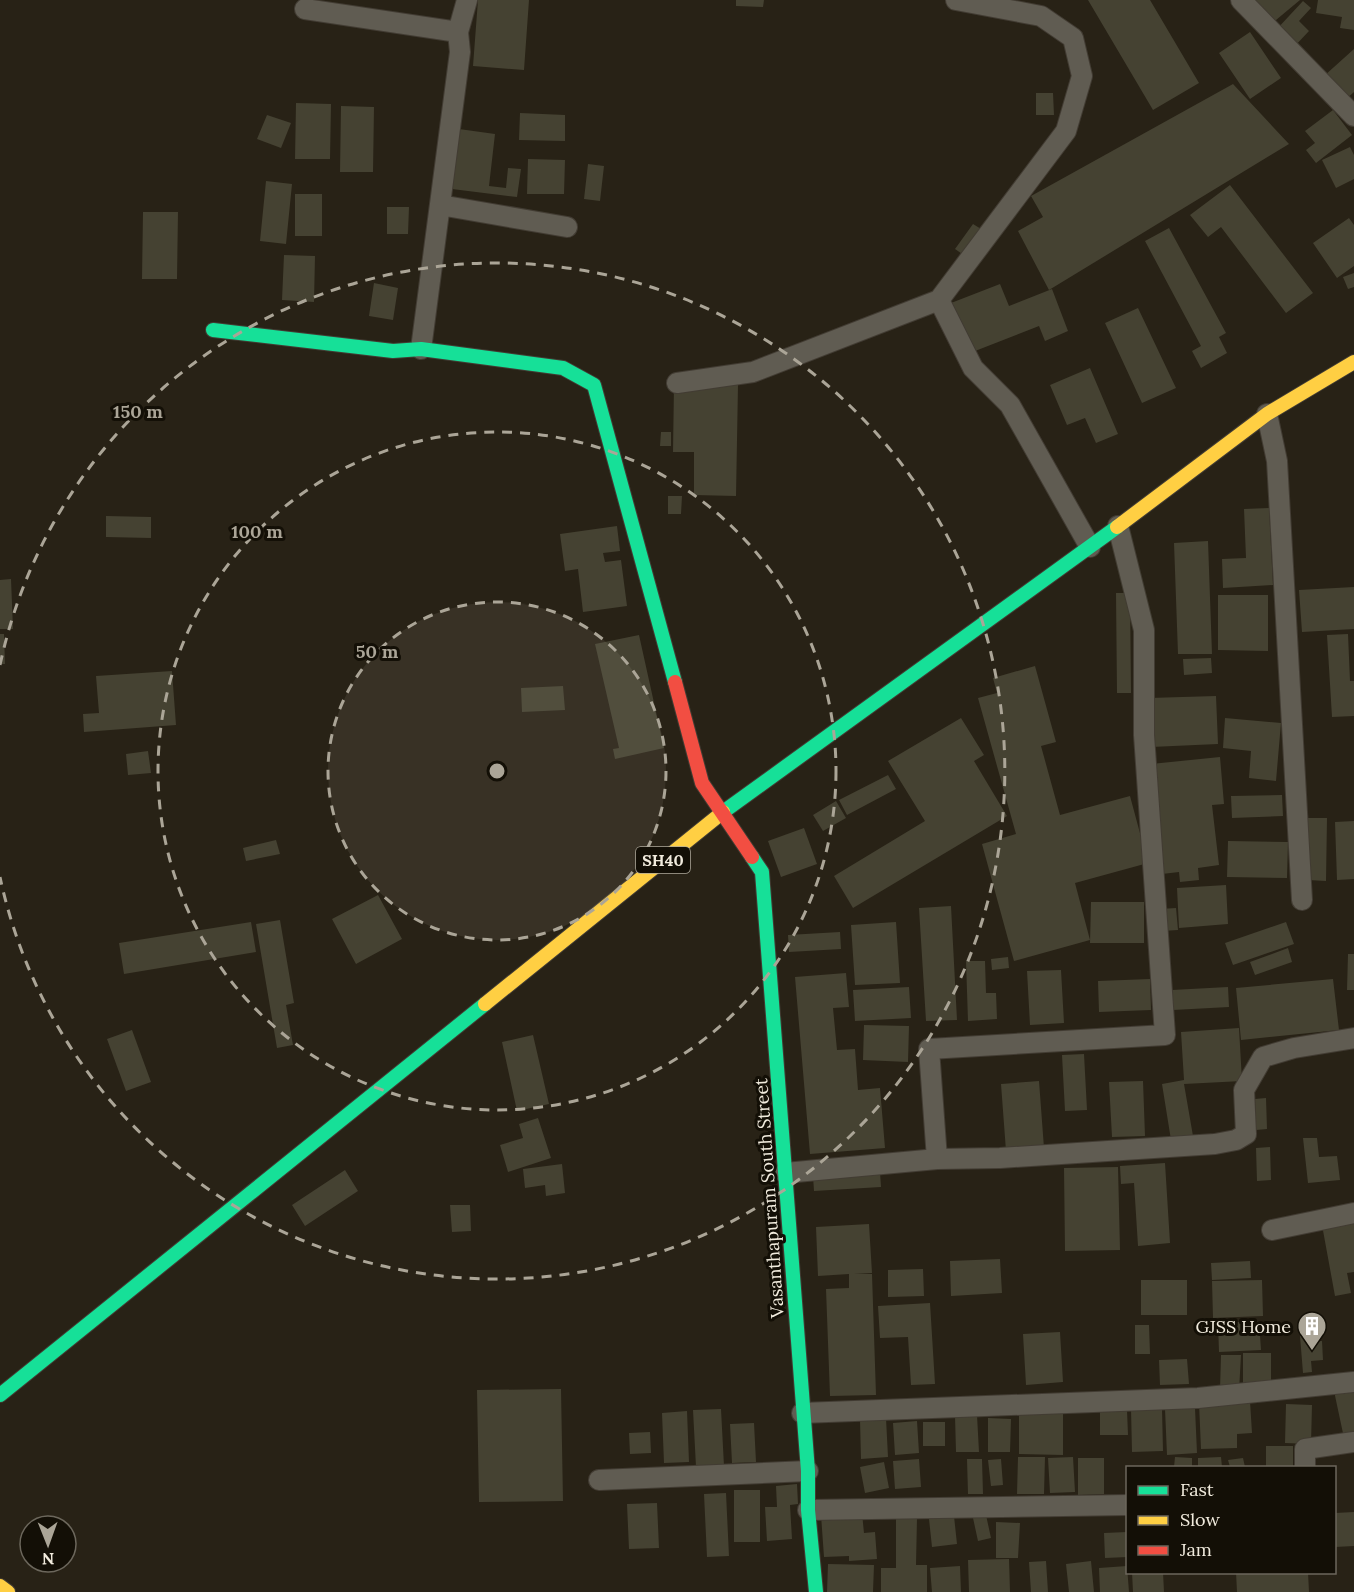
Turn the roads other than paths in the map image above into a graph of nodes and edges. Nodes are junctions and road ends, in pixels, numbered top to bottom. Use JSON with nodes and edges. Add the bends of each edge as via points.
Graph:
{"nodes":[{"id":1,"x":467,"y":0,"type":"edge"},
{"id":2,"x":956,"y":0,"type":"edge"},
{"id":3,"x":1241,"y":0,"type":"edge"},
{"id":4,"x":305,"y":9,"type":"dead end"},
{"id":5,"x":458,"y":32,"type":"junction"},
{"id":6,"x":1354,"y":116,"type":"edge"},
{"id":7,"x":440,"y":205,"type":"junction"},
{"id":8,"x":567,"y":227,"type":"dead end"},
{"id":9,"x":939,"y":300,"type":"junction"},
{"id":10,"x":213,"y":330,"type":"dead end"},
{"id":11,"x":421,"y":349,"type":"junction"},
{"id":12,"x":1354,"y":362,"type":"edge"},
{"id":13,"x":677,"y":383,"type":"dead end"},
{"id":14,"x":1267,"y":414,"type":"junction"},
{"id":15,"x":1118,"y":526,"type":"junction"},
{"id":16,"x":1090,"y":547,"type":"junction"},
{"id":17,"x":722,"y":813,"type":"junction"},
{"id":18,"x":1302,"y":900,"type":"dead end"},
{"id":19,"x":1354,"y":1038,"type":"edge"},
{"id":20,"x":937,"y":1160,"type":"junction"},
{"id":21,"x":785,"y":1173,"type":"junction"},
{"id":22,"x":1354,"y":1213,"type":"edge"},
{"id":23,"x":1272,"y":1230,"type":"dead end"},
{"id":24,"x":1354,"y":1382,"type":"edge"},
{"id":25,"x":0,"y":1395,"type":"edge"},
{"id":26,"x":802,"y":1413,"type":"junction"},
{"id":27,"x":1354,"y":1442,"type":"edge"},
{"id":28,"x":1305,"y":1466,"type":"edge"},
{"id":29,"x":808,"y":1471,"type":"junction"},
{"id":30,"x":599,"y":1480,"type":"dead end"},
{"id":31,"x":1126,"y":1505,"type":"edge"},
{"id":32,"x":808,"y":1510,"type":"junction"},
{"id":33,"x":0,"y":1586,"type":"edge"},
{"id":34,"x":8,"y":1592,"type":"edge"},
{"id":35,"x":816,"y":1592,"type":"edge"}],
"edges":[{"from":1,"to":5,"type":"street"},
{"from":2,"to":9,"type":"street","via":[[1041,16],[1073,38],[1082,76],[1066,130]]},
{"from":3,"to":6,"type":"street"},
{"from":4,"to":5,"type":"street"},
{"from":5,"to":7,"type":"street","via":[[460,52]]},
{"from":7,"to":8,"type":"street"},
{"from":7,"to":11,"type":"street"},
{"from":9,"to":13,"type":"street","via":[[753,372]]},
{"from":9,"to":16,"type":"street","via":[[973,368],[1010,405]]},
{"from":10,"to":11,"type":"main road","name":"Vasanthapuram South Street","via":[[393,351]]},
{"from":11,"to":17,"type":"main road","name":"Vasanthapuram South Street","via":[[563,368],[594,385],[702,783]]},
{"from":12,"to":14,"type":"main road","number":"SH40"},
{"from":14,"to":15,"type":"main road","number":"SH40"},
{"from":14,"to":18,"type":"street","via":[[1277,461]]},
{"from":15,"to":16,"type":"main road","number":"SH40"},
{"from":15,"to":20,"type":"street","via":[[1144,630],[1144,735],[1165,1035],[929,1049]]},
{"from":16,"to":17,"type":"main road","number":"SH40"},
{"from":17,"to":21,"type":"main road","name":"Vasanthapuram South Street","via":[[762,872]]},
{"from":17,"to":25,"type":"main road","number":"SH40"},
{"from":19,"to":20,"type":"street","via":[[1263,1057],[1244,1090],[1246,1134],[1236,1140]]},
{"from":20,"to":21,"type":"street"},
{"from":21,"to":26,"type":"main road","name":"Vasanthapuram South Street"},
{"from":22,"to":23,"type":"street"},
{"from":24,"to":26,"type":"street","via":[[1198,1398]]},
{"from":26,"to":29,"type":"main road","name":"Vasanthapuram South Street"},
{"from":27,"to":28,"type":"street","via":[[1305,1449]]},
{"from":29,"to":30,"type":"street"},
{"from":29,"to":32,"type":"main road","name":"Vasanthapuram South Street"},
{"from":31,"to":32,"type":"street"},
{"from":32,"to":35,"type":"main road","name":"Vasanthapuram South Street"},
{"from":33,"to":34,"type":"main road"}]}
